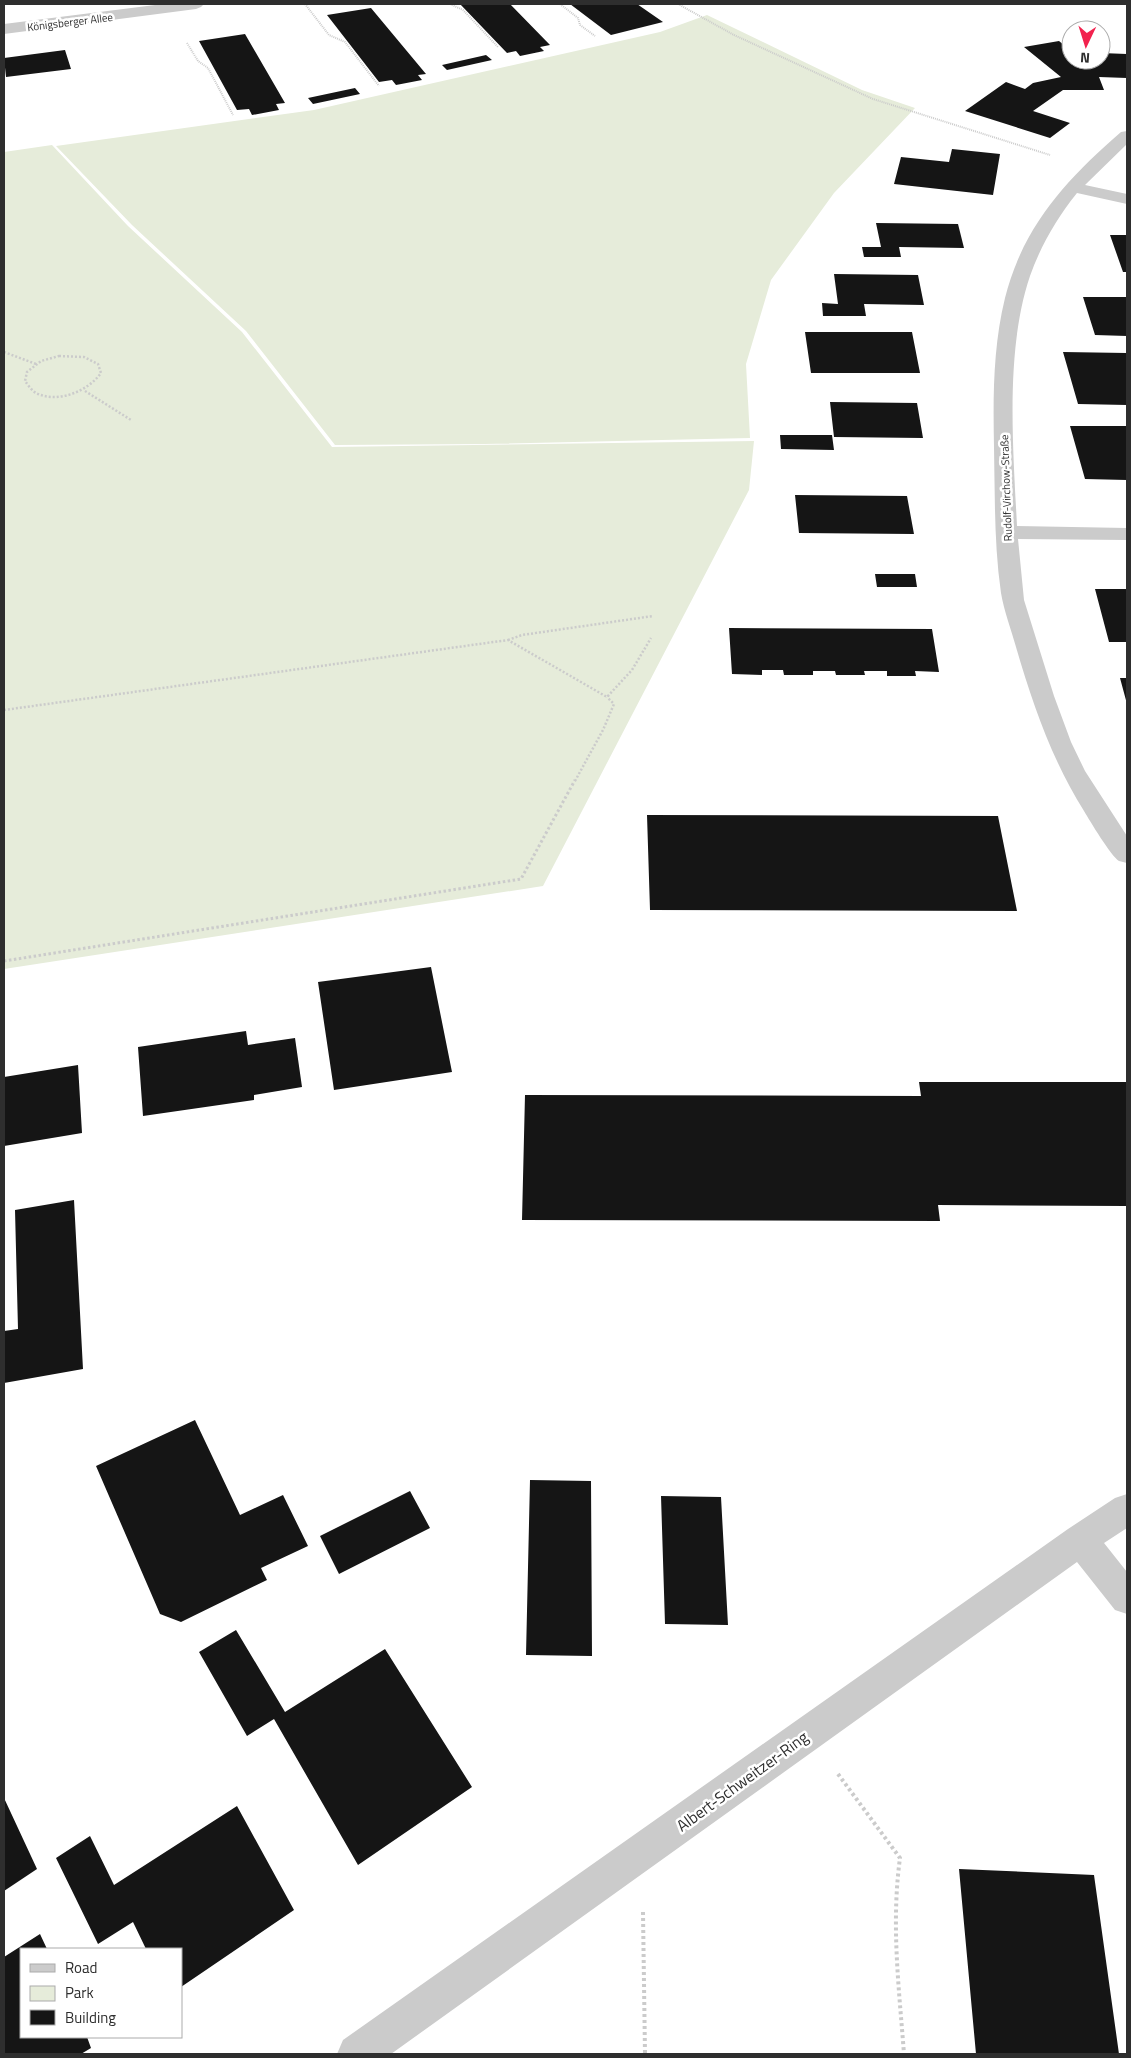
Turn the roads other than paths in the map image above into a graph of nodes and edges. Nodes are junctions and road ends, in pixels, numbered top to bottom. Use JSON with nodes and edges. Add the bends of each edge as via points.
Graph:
{"nodes":[{"id":1,"x":196,"y":4,"type":"edge"},
{"id":2,"x":4,"y":30,"type":"edge"},
{"id":3,"x":1127,"y":136,"type":"edge"},
{"id":4,"x":1072,"y":188,"type":"junction"},
{"id":5,"x":1127,"y":199,"type":"edge"},
{"id":6,"x":1006,"y":532,"type":"junction"},
{"id":7,"x":1127,"y":534,"type":"edge"},
{"id":8,"x":1127,"y":854,"type":"edge"},
{"id":9,"x":1127,"y":1509,"type":"edge"},
{"id":10,"x":1080,"y":1540,"type":"junction"},
{"id":11,"x":1127,"y":1598,"type":"edge"},
{"id":12,"x":357,"y":2054,"type":"edge"}],
"edges":[{"from":1,"to":2,"type":"street","name":"Königsberger Allee"},
{"from":3,"to":4,"type":"street","name":"Rudolf-Virchow-Straße"},
{"from":4,"to":5,"type":"street"},
{"from":4,"to":6,"type":"street","name":"Rudolf-Virchow-Straße","via":[[1041,230],[1029,254],[1009,322],[1004,394]]},
{"from":6,"to":7,"type":"street"},
{"from":6,"to":8,"type":"street","name":"Rudolf-Virchow-Straße","via":[[1012,595],[1054,730],[1073,772]]},
{"from":9,"to":10,"type":"street","name":"Albert-Schweitzer-Ring"},
{"from":10,"to":11,"type":"street"},
{"from":10,"to":12,"type":"street","name":"Albert-Schweitzer-Ring"}]}
